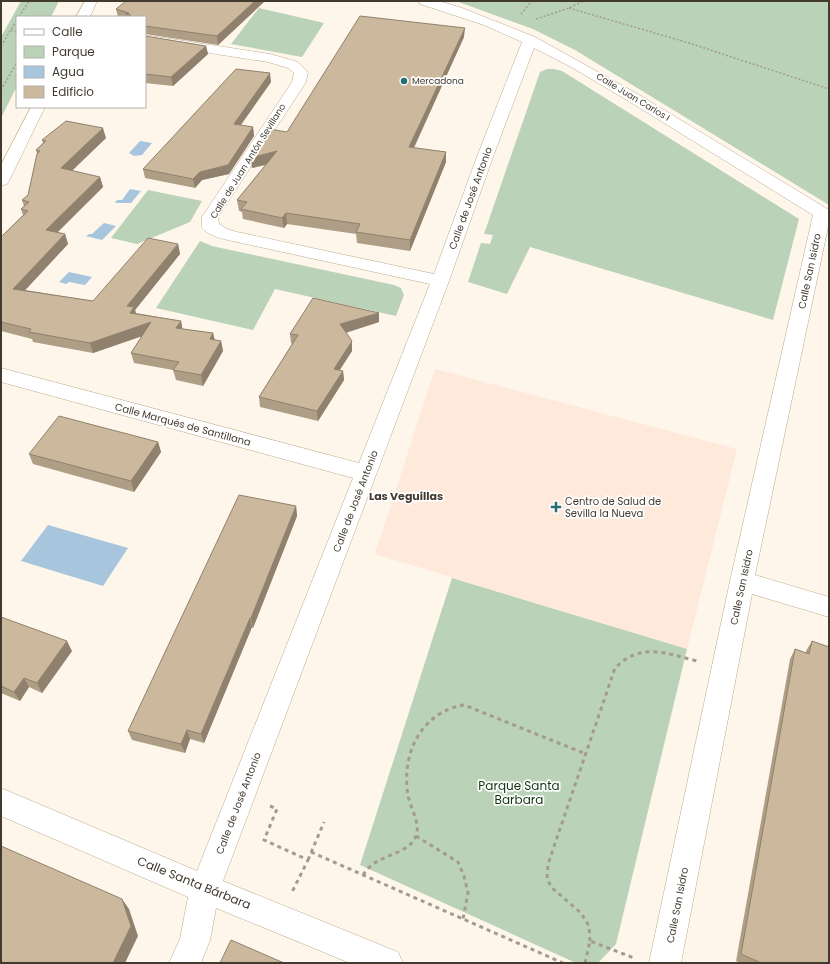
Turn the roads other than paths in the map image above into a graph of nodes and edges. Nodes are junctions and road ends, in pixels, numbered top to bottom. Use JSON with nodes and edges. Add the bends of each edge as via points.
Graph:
{"nodes":[{"id":1,"x":91,"y":1,"type":"edge"},
{"id":2,"x":425,"y":1,"type":"edge"},
{"id":3,"x":84,"y":16,"type":"edge"},
{"id":4,"x":146,"y":39,"type":"edge"},
{"id":5,"x":530,"y":40,"type":"junction"},
{"id":6,"x":38,"y":108,"type":"edge"},
{"id":7,"x":1,"y":181,"type":"edge"},
{"id":8,"x":825,"y":215,"type":"edge"},
{"id":9,"x":440,"y":281,"type":"junction"},
{"id":10,"x":1,"y":375,"type":"edge"},
{"id":11,"x":366,"y":473,"type":"junction"},
{"id":12,"x":742,"y":581,"type":"junction"},
{"id":13,"x":829,"y":607,"type":"edge"},
{"id":14,"x":1,"y":802,"type":"edge"},
{"id":15,"x":205,"y":889,"type":"junction"},
{"id":16,"x":186,"y":963,"type":"edge"},
{"id":17,"x":387,"y":963,"type":"edge"},
{"id":18,"x":665,"y":963,"type":"edge"}],
"edges":[{"from":1,"to":3,"type":"street"},
{"from":2,"to":5,"type":"street","name":"Calle Juan Carlos I","via":[[454,9]]},
{"from":4,"to":9,"type":"street","name":"Calle de Juan Antón Sevillano","via":[[270,58],[293,65],[301,72],[298,82],[210,217],[210,226],[221,233],[237,237]]},
{"from":5,"to":8,"type":"street","name":"Calle Juan Carlos I","via":[[590,72]]},
{"from":5,"to":9,"type":"street","name":"Calle de José Antonio"},
{"from":6,"to":7,"type":"street"},
{"from":8,"to":12,"type":"street","name":"Calle San Isidro"},
{"from":9,"to":11,"type":"street","name":"Calle de José Antonio"},
{"from":10,"to":11,"type":"street","name":"Calle Marqués de Santillana"},
{"from":11,"to":15,"type":"street","name":"Calle de José Antonio"},
{"from":12,"to":13,"type":"street"},
{"from":12,"to":18,"type":"street","name":"Calle San Isidro"},
{"from":14,"to":15,"type":"street","name":"Calle Santa Bárbara"},
{"from":15,"to":16,"type":"street","name":"Calle de José Antonio","via":[[195,940]]},
{"from":15,"to":17,"type":"street","name":"Calle Santa Bárbara"}]}
